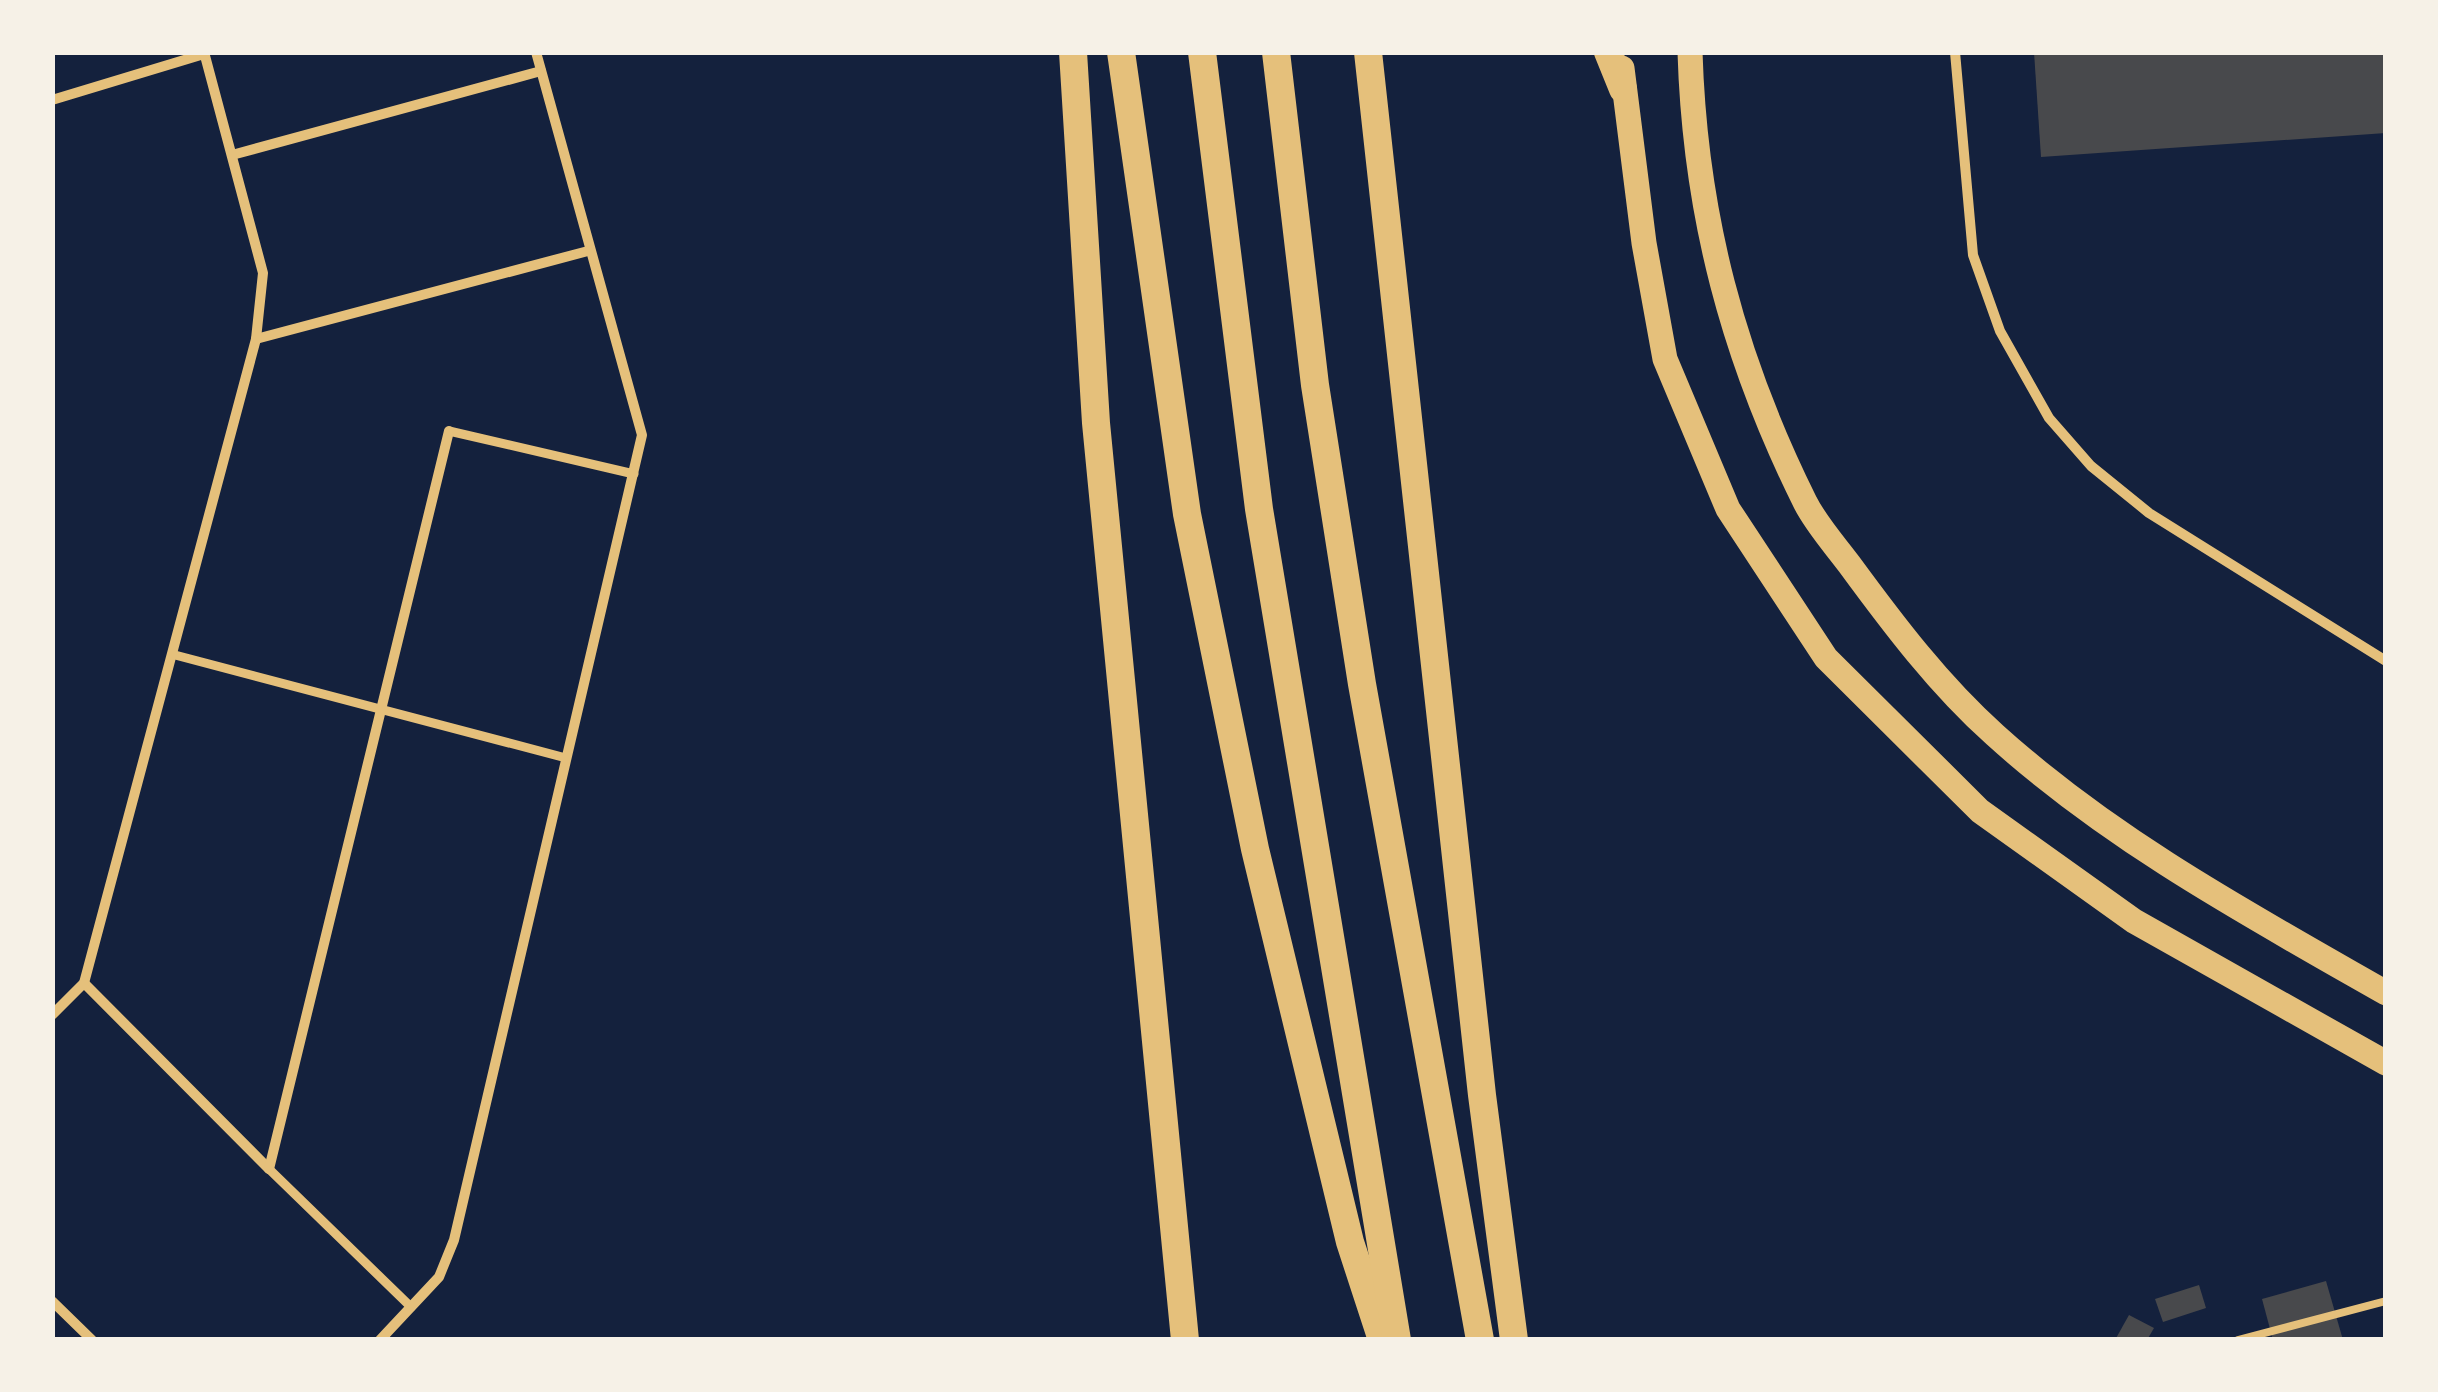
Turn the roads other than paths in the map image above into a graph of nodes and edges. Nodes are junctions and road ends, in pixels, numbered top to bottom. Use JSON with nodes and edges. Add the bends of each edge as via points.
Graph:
{"nodes":[{"id":1,"x":536,"y":52,"type":"edge"},
{"id":2,"x":1073,"y":52,"type":"edge"},
{"id":3,"x":1121,"y":52,"type":"edge"},
{"id":4,"x":1202,"y":52,"type":"edge"},
{"id":5,"x":1276,"y":52,"type":"edge"},
{"id":6,"x":1368,"y":52,"type":"edge"},
{"id":7,"x":1608,"y":52,"type":"edge"},
{"id":8,"x":1620,"y":52,"type":"edge"},
{"id":9,"x":1690,"y":52,"type":"edge"},
{"id":10,"x":1955,"y":52,"type":"edge"},
{"id":11,"x":204,"y":53,"type":"edge"},
{"id":12,"x":541,"y":71,"type":"junction"},
{"id":13,"x":1623,"y":89,"type":"junction"},
{"id":14,"x":52,"y":100,"type":"edge"},
{"id":15,"x":232,"y":155,"type":"junction"},
{"id":16,"x":588,"y":251,"type":"junction"},
{"id":17,"x":256,"y":339,"type":"junction"},
{"id":18,"x":449,"y":431,"type":"joint"},
{"id":19,"x":634,"y":474,"type":"junction"},
{"id":20,"x":175,"y":655,"type":"junction"},
{"id":21,"x":2386,"y":661,"type":"edge"},
{"id":22,"x":381,"y":710,"type":"junction"},
{"id":23,"x":566,"y":758,"type":"junction"},
{"id":24,"x":84,"y":983,"type":"junction"},
{"id":25,"x":2386,"y":993,"type":"edge"},
{"id":26,"x":52,"y":1015,"type":"edge"},
{"id":27,"x":2386,"y":1063,"type":"edge"},
{"id":28,"x":269,"y":1169,"type":"junction"},
{"id":29,"x":2386,"y":1300,"type":"edge"},
{"id":30,"x":52,"y":1301,"type":"edge"},
{"id":31,"x":411,"y":1307,"type":"junction"},
{"id":32,"x":92,"y":1340,"type":"edge"},
{"id":33,"x":380,"y":1340,"type":"edge"},
{"id":34,"x":1184,"y":1340,"type":"edge"},
{"id":35,"x":1382,"y":1340,"type":"edge"},
{"id":36,"x":1397,"y":1340,"type":"edge"},
{"id":37,"x":1480,"y":1340,"type":"edge"},
{"id":38,"x":1514,"y":1340,"type":"edge"},
{"id":39,"x":2238,"y":1340,"type":"edge"}],
"edges":[{"from":1,"to":12,"type":"street"},
{"from":2,"to":34,"type":"highway","via":[[1096,423]]},
{"from":3,"to":35,"type":"highway","via":[[1187,514],[1255,849],[1350,1242]]},
{"from":4,"to":36,"type":"highway","via":[[1259,510]]},
{"from":5,"to":37,"type":"highway","via":[[1315,384],[1356,646]]},
{"from":6,"to":38,"type":"highway"},
{"from":7,"to":13,"type":"highway"},
{"from":8,"to":13,"type":"main road"},
{"from":9,"to":25,"type":"main road","via":[[1704,222],[1745,363],[1806,506],[1908,644],[1995,735],[2091,812],[2223,900]]},
{"from":10,"to":21,"type":"street","via":[[1973,255],[2000,331],[2049,418],[2091,466],[2149,513]]},
{"from":11,"to":14,"type":"street"},
{"from":11,"to":15,"type":"street"},
{"from":12,"to":15,"type":"street"},
{"from":12,"to":16,"type":"street"},
{"from":13,"to":27,"type":"main road","via":[[1665,359],[1728,509],[1826,658],[1980,811],[2134,921]]},
{"from":15,"to":17,"type":"street","via":[[263,272]]},
{"from":16,"to":17,"type":"street"},
{"from":16,"to":19,"type":"street","via":[[642,435]]},
{"from":17,"to":20,"type":"street"},
{"from":18,"to":19,"type":"street"},
{"from":18,"to":22,"type":"street"},
{"from":19,"to":23,"type":"street"},
{"from":20,"to":22,"type":"street"},
{"from":20,"to":24,"type":"street"},
{"from":22,"to":23,"type":"street"},
{"from":22,"to":28,"type":"street"},
{"from":23,"to":31,"type":"street","via":[[454,1240],[439,1277]]},
{"from":24,"to":26,"type":"street"},
{"from":24,"to":28,"type":"street"},
{"from":28,"to":31,"type":"street"},
{"from":29,"to":39,"type":"lane"},
{"from":30,"to":32,"type":"street"},
{"from":31,"to":33,"type":"street"}]}
